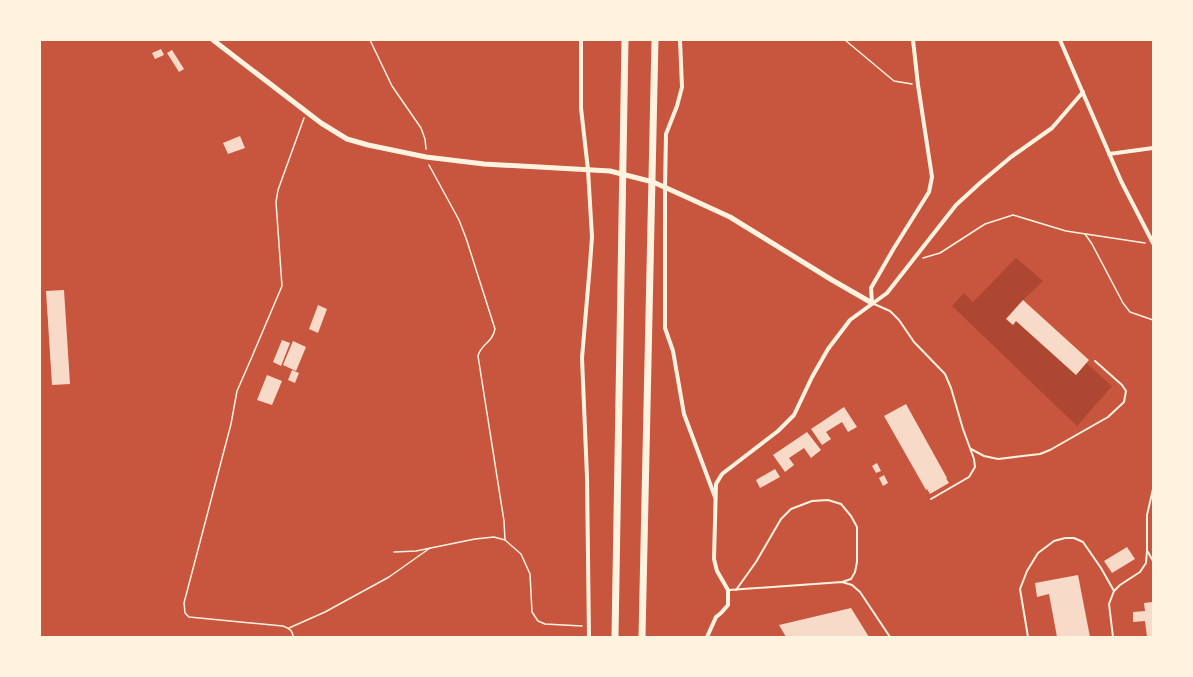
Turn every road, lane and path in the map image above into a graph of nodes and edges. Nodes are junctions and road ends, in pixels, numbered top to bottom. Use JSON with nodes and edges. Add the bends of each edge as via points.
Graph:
{"nodes":[{"id":1,"x":213,"y":40,"type":"edge"},
{"id":2,"x":370,"y":40,"type":"edge"},
{"id":3,"x":581,"y":40,"type":"edge"},
{"id":4,"x":625,"y":40,"type":"edge"},
{"id":5,"x":655,"y":40,"type":"edge"},
{"id":6,"x":680,"y":40,"type":"edge"},
{"id":7,"x":845,"y":40,"type":"edge"},
{"id":8,"x":913,"y":40,"type":"edge"},
{"id":9,"x":1060,"y":40,"type":"edge"},
{"id":10,"x":918,"y":85,"type":"junction"},
{"id":11,"x":1083,"y":92,"type":"junction"},
{"id":12,"x":306,"y":112,"type":"junction"},
{"id":13,"x":1153,"y":148,"type":"edge"},
{"id":14,"x":1109,"y":154,"type":"junction"},
{"id":15,"x":426,"y":157,"type":"junction"},
{"id":16,"x":588,"y":170,"type":"junction"},
{"id":17,"x":623,"y":174,"type":"junction"},
{"id":18,"x":652,"y":182,"type":"junction"},
{"id":19,"x":665,"y":188,"type":"junction"},
{"id":20,"x":1085,"y":234,"type":"junction"},
{"id":21,"x":1145,"y":243,"type":"dead end"},
{"id":22,"x":1153,"y":243,"type":"edge"},
{"id":23,"x":911,"y":262,"type":"junction"},
{"id":24,"x":872,"y":304,"type":"junction"},
{"id":25,"x":1153,"y":320,"type":"edge"},
{"id":26,"x":1095,"y":361,"type":"dead end"},
{"id":27,"x":970,"y":449,"type":"junction"},
{"id":28,"x":1153,"y":489,"type":"edge"},
{"id":29,"x":931,"y":499,"type":"dead end"},
{"id":30,"x":716,"y":501,"type":"junction"},
{"id":31,"x":505,"y":540,"type":"junction"},
{"id":32,"x":430,"y":548,"type":"junction"},
{"id":33,"x":1147,"y":551,"type":"junction"},
{"id":34,"x":394,"y":552,"type":"dead end"},
{"id":35,"x":1153,"y":561,"type":"edge"},
{"id":36,"x":842,"y":582,"type":"junction"},
{"id":37,"x":728,"y":590,"type":"junction"},
{"id":38,"x":736,"y":590,"type":"junction"},
{"id":39,"x":1114,"y":591,"type":"junction"},
{"id":40,"x":589,"y":626,"type":"junction"},
{"id":41,"x":289,"y":628,"type":"junction"},
{"id":42,"x":293,"y":637,"type":"edge"},
{"id":43,"x":589,"y":637,"type":"edge"},
{"id":44,"x":615,"y":637,"type":"edge"},
{"id":45,"x":642,"y":637,"type":"edge"},
{"id":46,"x":707,"y":637,"type":"edge"},
{"id":47,"x":890,"y":637,"type":"edge"},
{"id":48,"x":1028,"y":637,"type":"edge"},
{"id":49,"x":1113,"y":637,"type":"edge"}],
"edges":[{"from":1,"to":12,"type":"street"},
{"from":2,"to":15,"type":"path","via":[[392,86],[421,128],[425,139]]},
{"from":3,"to":16,"type":"street","via":[[581,108]]},
{"from":4,"to":17,"type":"highway"},
{"from":5,"to":18,"type":"highway"},
{"from":6,"to":19,"type":"street","via":[[682,87],[666,134]]},
{"from":7,"to":10,"type":"path","via":[[894,81]]},
{"from":8,"to":10,"type":"street"},
{"from":9,"to":11,"type":"street"},
{"from":10,"to":24,"type":"street","via":[[932,177],[929,192],[871,288]]},
{"from":11,"to":14,"type":"street"},
{"from":11,"to":23,"type":"street","via":[[1052,128],[1011,157],[956,205]]},
{"from":12,"to":15,"type":"street","via":[[347,139]]},
{"from":12,"to":41,"type":"path","via":[[276,202],[282,286],[237,391],[231,424],[184,603],[185,613],[189,617]]},
{"from":13,"to":14,"type":"street"},
{"from":14,"to":22,"type":"street"},
{"from":15,"to":16,"type":"street","via":[[484,164]]},
{"from":15,"to":31,"type":"path","via":[[459,220],[495,329],[493,337],[479,350],[478,356]]},
{"from":16,"to":17,"type":"street"},
{"from":16,"to":40,"type":"street","via":[[592,237],[582,358]]},
{"from":17,"to":18,"type":"street"},
{"from":17,"to":44,"type":"highway"},
{"from":18,"to":19,"type":"street"},
{"from":18,"to":45,"type":"highway"},
{"from":19,"to":24,"type":"street","via":[[730,217]]},
{"from":19,"to":30,"type":"street","via":[[665,328],[673,351],[684,414]]},
{"from":20,"to":21,"type":"path"},
{"from":20,"to":23,"type":"path","via":[[1013,215],[985,224],[940,253]]},
{"from":20,"to":25,"type":"path","via":[[1130,312]]},
{"from":23,"to":24,"type":"street","via":[[887,293]]},
{"from":24,"to":27,"type":"lane","via":[[890,311],[900,320],[914,342],[945,374]]},
{"from":24,"to":30,"type":"street","via":[[850,320],[828,349],[794,415],[778,431],[722,474],[716,484]]},
{"from":26,"to":27,"type":"lane","via":[[1126,391],[1124,402],[1108,417],[1040,454],[998,459]]},
{"from":27,"to":29,"type":"lane","via":[[975,468],[969,477]]},
{"from":28,"to":33,"type":"lane","via":[[1147,515]]},
{"from":30,"to":37,"type":"street","via":[[714,559]]},
{"from":31,"to":32,"type":"path","via":[[494,537],[475,539]]},
{"from":31,"to":40,"type":"path","via":[[521,554],[530,574],[532,612],[538,621],[545,624]]},
{"from":32,"to":34,"type":"path"},
{"from":32,"to":41,"type":"path","via":[[389,576],[325,612]]},
{"from":33,"to":35,"type":"lane"},
{"from":33,"to":39,"type":"lane","via":[[1146,563],[1140,572]]},
{"from":36,"to":38,"type":"lane"},
{"from":36,"to":38,"type":"lane","via":[[851,579],[855,572],[857,527],[841,504],[828,500],[812,501],[791,509],[781,519]]},
{"from":36,"to":47,"type":"lane","via":[[852,585],[860,592]]},
{"from":37,"to":38,"type":"lane"},
{"from":37,"to":46,"type":"street","via":[[728,605],[716,617]]},
{"from":39,"to":48,"type":"lane","via":[[1083,542],[1074,538],[1054,541],[1038,553],[1027,570],[1020,589]]},
{"from":39,"to":49,"type":"lane","via":[[1109,604]]},
{"from":40,"to":43,"type":"street"},
{"from":41,"to":42,"type":"path"}]}
